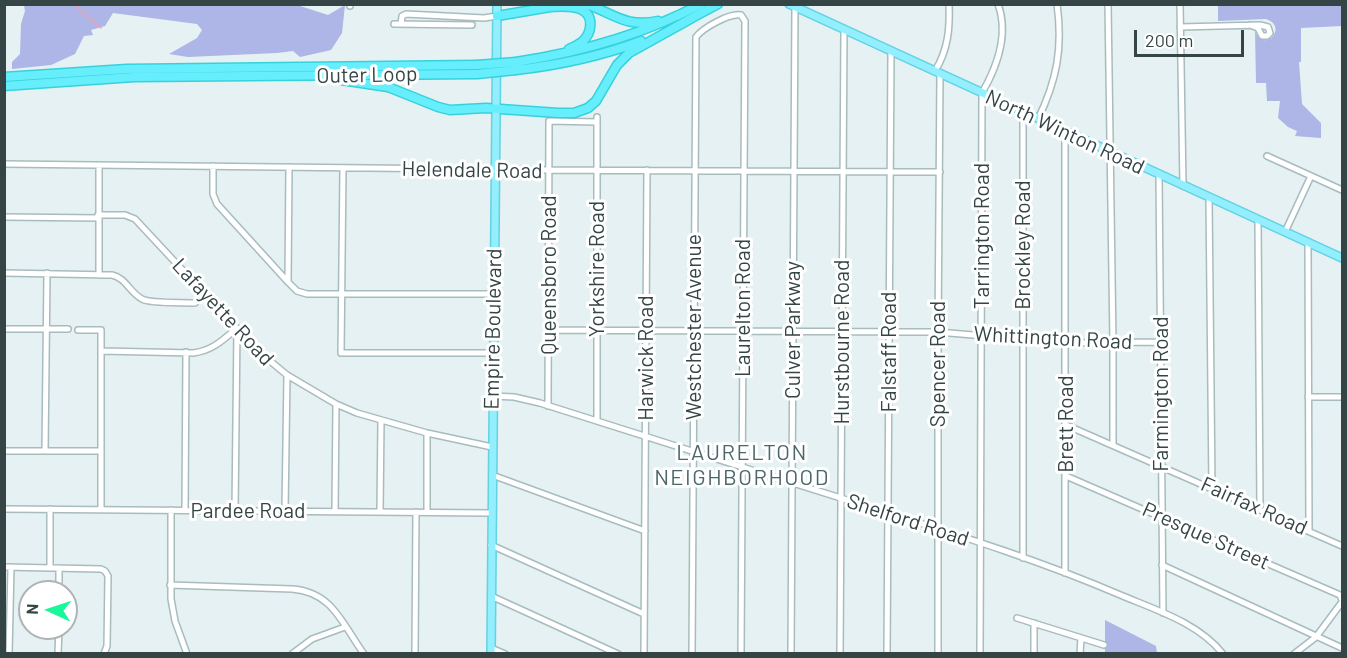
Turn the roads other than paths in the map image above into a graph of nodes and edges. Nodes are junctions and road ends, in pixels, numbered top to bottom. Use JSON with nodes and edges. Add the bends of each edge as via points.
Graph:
{"nodes":[{"id":1,"x":497,"y":4,"type":"edge"},
{"id":2,"x":562,"y":4,"type":"edge"},
{"id":3,"x":586,"y":4,"type":"edge"},
{"id":4,"x":718,"y":4,"type":"edge"},
{"id":5,"x":949,"y":4,"type":"edge"},
{"id":6,"x":998,"y":4,"type":"edge"},
{"id":7,"x":1057,"y":4,"type":"edge"},
{"id":8,"x":1108,"y":4,"type":"edge"},
{"id":9,"x":1180,"y":4,"type":"edge"},
{"id":10,"x":698,"y":6,"type":"edge"},
{"id":11,"x":792,"y":6,"type":"edge"},
{"id":12,"x":546,"y":7,"type":"junction"},
{"id":13,"x":497,"y":16,"type":"junction"},
{"id":14,"x":470,"y":18,"type":"junction"},
{"id":15,"x":692,"y":18,"type":"junction"},
{"id":16,"x":394,"y":24,"type":"dead end"},
{"id":17,"x":401,"y":24,"type":"junction"},
{"id":18,"x":1250,"y":25,"type":"dead end"},
{"id":19,"x":1180,"y":27,"type":"junction"},
{"id":20,"x":844,"y":30,"type":"junction"},
{"id":21,"x":696,"y":37,"type":"joint"},
{"id":22,"x":891,"y":51,"type":"junction"},
{"id":23,"x":516,"y":66,"type":"junction"},
{"id":24,"x":477,"y":69,"type":"junction"},
{"id":25,"x":938,"y":73,"type":"junction"},
{"id":26,"x":308,"y":76,"type":"junction"},
{"id":27,"x":4,"y":77,"type":"edge"},
{"id":28,"x":4,"y":87,"type":"edge"},
{"id":29,"x":982,"y":93,"type":"junction"},
{"id":30,"x":496,"y":108,"type":"junction"},
{"id":31,"x":1023,"y":112,"type":"junction"},
{"id":32,"x":597,"y":119,"type":"joint"},
{"id":33,"x":1038,"y":119,"type":"junction"},
{"id":34,"x":1065,"y":131,"type":"junction"},
{"id":35,"x":1111,"y":153,"type":"junction"},
{"id":36,"x":1267,"y":156,"type":"dead end"},
{"id":37,"x":4,"y":164,"type":"edge"},
{"id":38,"x":99,"y":165,"type":"junction"},
{"id":39,"x":213,"y":166,"type":"junction"},
{"id":40,"x":289,"y":167,"type":"junction"},
{"id":41,"x":343,"y":168,"type":"junction"},
{"id":42,"x":495,"y":170,"type":"junction"},
{"id":43,"x":549,"y":170,"type":"junction"},
{"id":44,"x":597,"y":170,"type":"junction"},
{"id":45,"x":647,"y":170,"type":"junction"},
{"id":46,"x":694,"y":170,"type":"junction"},
{"id":47,"x":744,"y":170,"type":"junction"},
{"id":48,"x":794,"y":171,"type":"junction"},
{"id":49,"x":843,"y":171,"type":"junction"},
{"id":50,"x":890,"y":171,"type":"junction"},
{"id":51,"x":940,"y":172,"type":"junction"},
{"id":52,"x":1159,"y":175,"type":"junction"},
{"id":53,"x":1311,"y":176,"type":"junction"},
{"id":54,"x":1183,"y":186,"type":"junction"},
{"id":55,"x":1342,"y":190,"type":"edge"},
{"id":56,"x":1209,"y":198,"type":"junction"},
{"id":57,"x":98,"y":216,"type":"junction"},
{"id":58,"x":4,"y":217,"type":"edge"},
{"id":59,"x":1258,"y":220,"type":"junction"},
{"id":60,"x":1285,"y":232,"type":"junction"},
{"id":61,"x":1308,"y":243,"type":"junction"},
{"id":62,"x":1342,"y":258,"type":"edge"},
{"id":63,"x":4,"y":273,"type":"edge"},
{"id":64,"x":47,"y":273,"type":"junction"},
{"id":65,"x":99,"y":274,"type":"junction"},
{"id":66,"x":288,"y":282,"type":"junction"},
{"id":67,"x":204,"y":292,"type":"junction"},
{"id":68,"x":342,"y":293,"type":"junction"},
{"id":69,"x":493,"y":294,"type":"junction"},
{"id":70,"x":237,"y":328,"type":"junction"},
{"id":71,"x":4,"y":329,"type":"edge"},
{"id":72,"x":68,"y":329,"type":"dead end"},
{"id":73,"x":46,"y":330,"type":"junction"},
{"id":74,"x":78,"y":330,"type":"dead end"},
{"id":75,"x":548,"y":330,"type":"junction"},
{"id":76,"x":597,"y":330,"type":"junction"},
{"id":77,"x":646,"y":330,"type":"junction"},
{"id":78,"x":694,"y":330,"type":"junction"},
{"id":79,"x":743,"y":330,"type":"junction"},
{"id":80,"x":793,"y":330,"type":"junction"},
{"id":81,"x":842,"y":331,"type":"junction"},
{"id":82,"x":889,"y":331,"type":"junction"},
{"id":83,"x":938,"y":332,"type":"junction"},
{"id":84,"x":982,"y":335,"type":"junction"},
{"id":85,"x":1024,"y":339,"type":"junction"},
{"id":86,"x":249,"y":341,"type":"junction"},
{"id":87,"x":1161,"y":342,"type":"junction"},
{"id":88,"x":1066,"y":343,"type":"junction"},
{"id":89,"x":1113,"y":343,"type":"junction"},
{"id":90,"x":237,"y":347,"type":"junction"},
{"id":91,"x":102,"y":351,"type":"junction"},
{"id":92,"x":186,"y":352,"type":"junction"},
{"id":93,"x":493,"y":353,"type":"junction"},
{"id":94,"x":287,"y":375,"type":"junction"},
{"id":95,"x":492,"y":396,"type":"junction"},
{"id":96,"x":1342,"y":397,"type":"edge"},
{"id":97,"x":1308,"y":398,"type":"junction"},
{"id":98,"x":336,"y":404,"type":"junction"},
{"id":99,"x":548,"y":405,"type":"junction"},
{"id":100,"x":381,"y":420,"type":"junction"},
{"id":101,"x":597,"y":421,"type":"junction"},
{"id":102,"x":1066,"y":425,"type":"junction"},
{"id":103,"x":427,"y":434,"type":"junction"},
{"id":104,"x":645,"y":436,"type":"junction"},
{"id":105,"x":1113,"y":445,"type":"junction"},
{"id":106,"x":492,"y":447,"type":"junction"},
{"id":107,"x":4,"y":451,"type":"edge"},
{"id":108,"x":45,"y":451,"type":"junction"},
{"id":109,"x":101,"y":451,"type":"junction"},
{"id":110,"x":694,"y":451,"type":"junction"},
{"id":111,"x":741,"y":466,"type":"junction"},
{"id":112,"x":1162,"y":466,"type":"junction"},
{"id":113,"x":492,"y":475,"type":"junction"},
{"id":114,"x":1066,"y":476,"type":"junction"},
{"id":115,"x":792,"y":482,"type":"junction"},
{"id":116,"x":1212,"y":488,"type":"junction"},
{"id":117,"x":841,"y":498,"type":"junction"},
{"id":118,"x":4,"y":508,"type":"edge"},
{"id":119,"x":50,"y":509,"type":"junction"},
{"id":120,"x":101,"y":509,"type":"junction"},
{"id":121,"x":1260,"y":509,"type":"junction"},
{"id":122,"x":171,"y":510,"type":"junction"},
{"id":123,"x":184,"y":510,"type":"junction"},
{"id":124,"x":235,"y":511,"type":"junction"},
{"id":125,"x":285,"y":511,"type":"junction"},
{"id":126,"x":335,"y":511,"type":"junction"},
{"id":127,"x":380,"y":512,"type":"junction"},
{"id":128,"x":416,"y":512,"type":"junction"},
{"id":129,"x":427,"y":513,"type":"junction"},
{"id":130,"x":492,"y":513,"type":"junction"},
{"id":131,"x":888,"y":513,"type":"junction"},
{"id":132,"x":1162,"y":517,"type":"junction"},
{"id":133,"x":938,"y":528,"type":"junction"},
{"id":134,"x":645,"y":531,"type":"junction"},
{"id":135,"x":1309,"y":531,"type":"junction"},
{"id":136,"x":981,"y":543,"type":"junction"},
{"id":137,"x":491,"y":545,"type":"junction"},
{"id":138,"x":1342,"y":546,"type":"edge"},
{"id":139,"x":1023,"y":558,"type":"junction"},
{"id":140,"x":1162,"y":565,"type":"junction"},
{"id":141,"x":8,"y":567,"type":"edge"},
{"id":142,"x":50,"y":568,"type":"junction"},
{"id":143,"x":59,"y":568,"type":"junction"},
{"id":144,"x":1065,"y":573,"type":"junction"},
{"id":145,"x":59,"y":580,"type":"edge"},
{"id":146,"x":170,"y":585,"type":"junction"},
{"id":147,"x":491,"y":596,"type":"junction"},
{"id":148,"x":1342,"y":601,"type":"edge"},
{"id":149,"x":644,"y":614,"type":"junction"},
{"id":150,"x":1163,"y":614,"type":"junction"},
{"id":151,"x":1017,"y":618,"type":"dead end"},
{"id":152,"x":1034,"y":623,"type":"junction"},
{"id":153,"x":345,"y":627,"type":"junction"},
{"id":154,"x":1316,"y":637,"type":"junction"},
{"id":155,"x":1081,"y":638,"type":"junction"},
{"id":156,"x":1104,"y":645,"type":"dead end"},
{"id":157,"x":1342,"y":648,"type":"edge"},
{"id":158,"x":491,"y":651,"type":"edge"},
{"id":159,"x":1302,"y":651,"type":"edge"},
{"id":160,"x":9,"y":654,"type":"edge"},
{"id":161,"x":104,"y":654,"type":"edge"},
{"id":162,"x":187,"y":654,"type":"edge"},
{"id":163,"x":292,"y":654,"type":"edge"},
{"id":164,"x":364,"y":654,"type":"edge"},
{"id":165,"x":415,"y":654,"type":"edge"},
{"id":166,"x":505,"y":654,"type":"edge"},
{"id":167,"x":618,"y":654,"type":"edge"},
{"id":168,"x":644,"y":654,"type":"edge"},
{"id":169,"x":693,"y":654,"type":"edge"},
{"id":170,"x":741,"y":654,"type":"edge"},
{"id":171,"x":791,"y":654,"type":"edge"},
{"id":172,"x":840,"y":654,"type":"edge"},
{"id":173,"x":887,"y":654,"type":"edge"},
{"id":174,"x":938,"y":654,"type":"edge"},
{"id":175,"x":980,"y":654,"type":"edge"},
{"id":176,"x":1034,"y":654,"type":"edge"},
{"id":177,"x":1080,"y":654,"type":"edge"},
{"id":178,"x":1223,"y":654,"type":"edge"},
{"id":179,"x":1294,"y":654,"type":"edge"}],
"edges":[{"from":1,"to":13,"type":"main road","name":"Empire Boulevard"},
{"from":2,"to":12,"type":"highway"},
{"from":3,"to":10,"type":"highway","via":[[641,24]]},
{"from":4,"to":15,"type":"highway","name":"Outer Loop"},
{"from":5,"to":25,"type":"street","via":[[948,41]]},
{"from":6,"to":29,"type":"street","name":"Tarrington Road","via":[[1002,17],[1000,51]]},
{"from":7,"to":33,"type":"street","via":[[1058,61]]},
{"from":8,"to":35,"type":"street"},
{"from":9,"to":19,"type":"street"},
{"from":10,"to":23,"type":"highway","name":"Outer Loop","via":[[609,42]]},
{"from":11,"to":20,"type":"main road","name":"North Winton Road"},
{"from":11,"to":48,"type":"street","name":"Culver Parkway"},
{"from":12,"to":13,"type":"highway"},
{"from":12,"to":23,"type":"highway","via":[[583,10],[590,21],[588,34],[571,48]]},
{"from":13,"to":14,"type":"street"},
{"from":13,"to":30,"type":"main road","name":"Empire Boulevard"},
{"from":14,"to":17,"type":"street","via":[[407,14],[402,16]]},
{"from":14,"to":17,"type":"street","via":[[471,25]]},
{"from":15,"to":23,"type":"highway","name":"Outer Loop","via":[[611,51],[566,63]]},
{"from":15,"to":30,"type":"highway","via":[[627,54],[598,99],[584,110],[564,114]]},
{"from":16,"to":17,"type":"street"},
{"from":18,"to":19,"type":"street"},
{"from":19,"to":54,"type":"street"},
{"from":20,"to":22,"type":"main road","name":"North Winton Road"},
{"from":20,"to":49,"type":"street","name":"Hurstbourne Road"},
{"from":21,"to":46,"type":"street","name":"Westchester Avenue"},
{"from":21,"to":47,"type":"street","name":"Laurelton Road","via":[[700,31],[734,14],[745,21]]},
{"from":22,"to":25,"type":"main road","name":"North Winton Road"},
{"from":22,"to":50,"type":"street","name":"Falstaff Road"},
{"from":23,"to":24,"type":"highway","name":"Outer Loop","bridge":true},
{"from":24,"to":26,"type":"highway","name":"Outer Loop"},
{"from":24,"to":27,"type":"highway","name":"Outer Loop","via":[[127,69]]},
{"from":25,"to":29,"type":"main road","name":"North Winton Road"},
{"from":25,"to":51,"type":"street","name":"Spencer Road"},
{"from":26,"to":28,"type":"highway","name":"Outer Loop","via":[[128,78]]},
{"from":26,"to":30,"type":"highway","via":[[385,86],[448,110]]},
{"from":29,"to":31,"type":"main road","name":"North Winton Road"},
{"from":29,"to":84,"type":"street","name":"Tarrington Road"},
{"from":30,"to":42,"type":"main road","name":"Empire Boulevard"},
{"from":31,"to":33,"type":"main road","name":"North Winton Road"},
{"from":31,"to":85,"type":"street","name":"Brockley Road"},
{"from":32,"to":43,"type":"street","name":"Queensboro Road","via":[[549,121]]},
{"from":32,"to":44,"type":"street","name":"Yorkshire Road"},
{"from":33,"to":34,"type":"main road","name":"North Winton Road"},
{"from":34,"to":35,"type":"main road","name":"North Winton Road"},
{"from":34,"to":88,"type":"street","name":"Brett Road"},
{"from":35,"to":52,"type":"main road","name":"North Winton Road"},
{"from":35,"to":89,"type":"street"},
{"from":36,"to":53,"type":"street"},
{"from":37,"to":38,"type":"street","name":"Helendale Road"},
{"from":38,"to":39,"type":"street","name":"Helendale Road"},
{"from":38,"to":57,"type":"street"},
{"from":39,"to":40,"type":"street","name":"Helendale Road"},
{"from":39,"to":66,"type":"street","via":[[217,204]]},
{"from":40,"to":41,"type":"street","name":"Helendale Road"},
{"from":40,"to":66,"type":"street"},
{"from":41,"to":42,"type":"street","name":"Helendale Road"},
{"from":41,"to":68,"type":"street"},
{"from":42,"to":43,"type":"street","name":"Helendale Road"},
{"from":42,"to":69,"type":"main road","name":"Empire Boulevard"},
{"from":43,"to":44,"type":"street","name":"Helendale Road"},
{"from":43,"to":75,"type":"street","name":"Queensboro Road"},
{"from":44,"to":45,"type":"street","name":"Helendale Road"},
{"from":44,"to":76,"type":"street","name":"Yorkshire Road"},
{"from":45,"to":46,"type":"street","name":"Helendale Road"},
{"from":45,"to":77,"type":"street","name":"Harwick Road"},
{"from":46,"to":47,"type":"street","name":"Helendale Road"},
{"from":46,"to":78,"type":"street","name":"Westchester Avenue"},
{"from":47,"to":48,"type":"street","name":"Helendale Road"},
{"from":47,"to":79,"type":"street","name":"Laurelton Road"},
{"from":48,"to":49,"type":"street","name":"Helendale Road"},
{"from":48,"to":80,"type":"street","name":"Culver Parkway"},
{"from":49,"to":50,"type":"street","name":"Helendale Road"},
{"from":49,"to":81,"type":"street","name":"Hurstbourne Road"},
{"from":50,"to":51,"type":"street","name":"Helendale Road"},
{"from":50,"to":82,"type":"street","name":"Falstaff Road"},
{"from":51,"to":83,"type":"street","name":"Spencer Road"},
{"from":52,"to":54,"type":"main road","name":"North Winton Road"},
{"from":52,"to":87,"type":"street","name":"Farmington Road"},
{"from":53,"to":55,"type":"street"},
{"from":53,"to":60,"type":"street"},
{"from":54,"to":56,"type":"main road","name":"North Winton Road"},
{"from":56,"to":59,"type":"main road","name":"North Winton Road"},
{"from":56,"to":116,"type":"street"},
{"from":57,"to":58,"type":"street","name":"Lafayette Road"},
{"from":57,"to":65,"type":"street"},
{"from":57,"to":67,"type":"street","name":"Lafayette Road","via":[[125,215],[135,219]]},
{"from":59,"to":60,"type":"main road","name":"North Winton Road"},
{"from":59,"to":121,"type":"street"},
{"from":60,"to":61,"type":"main road","name":"North Winton Road"},
{"from":61,"to":62,"type":"main road","name":"North Winton Road"},
{"from":61,"to":97,"type":"street"},
{"from":63,"to":64,"type":"street"},
{"from":64,"to":65,"type":"street"},
{"from":64,"to":73,"type":"street"},
{"from":65,"to":67,"type":"street","via":[[120,278],[149,302],[195,303]]},
{"from":66,"to":68,"type":"street","via":[[303,293]]},
{"from":67,"to":70,"type":"street","name":"Lafayette Road"},
{"from":68,"to":69,"type":"street"},
{"from":68,"to":93,"type":"street","via":[[341,352]]},
{"from":69,"to":93,"type":"main road","name":"Empire Boulevard"},
{"from":70,"to":86,"type":"street","name":"Lafayette Road"},
{"from":70,"to":90,"type":"street"},
{"from":70,"to":92,"type":"street","via":[[210,349]]},
{"from":71,"to":73,"type":"street"},
{"from":72,"to":73,"type":"street"},
{"from":73,"to":108,"type":"street"},
{"from":74,"to":91,"type":"street","via":[[101,330]]},
{"from":75,"to":76,"type":"street","name":"Whittington Road"},
{"from":75,"to":99,"type":"street","name":"Queensboro Road"},
{"from":76,"to":77,"type":"street","name":"Whittington Road"},
{"from":76,"to":101,"type":"street","name":"Yorkshire Road"},
{"from":77,"to":78,"type":"street","name":"Whittington Road"},
{"from":77,"to":104,"type":"street","name":"Harwick Road"},
{"from":78,"to":79,"type":"street","name":"Whittington Road"},
{"from":78,"to":110,"type":"street","name":"Westchester Avenue"},
{"from":79,"to":80,"type":"street","name":"Whittington Road"},
{"from":79,"to":111,"type":"street","name":"Laurelton Road"},
{"from":80,"to":81,"type":"street","name":"Whittington Road"},
{"from":80,"to":115,"type":"street","name":"Culver Parkway"},
{"from":81,"to":82,"type":"street","name":"Whittington Road"},
{"from":81,"to":117,"type":"street","name":"Hurstbourne Road"},
{"from":82,"to":83,"type":"street","name":"Whittington Road"},
{"from":82,"to":131,"type":"street","name":"Falstaff Road"},
{"from":83,"to":84,"type":"street","name":"Whittington Road"},
{"from":83,"to":133,"type":"street","name":"Spencer Road"},
{"from":84,"to":85,"type":"street","name":"Whittington Road"},
{"from":84,"to":136,"type":"street","name":"Tarrington Road"},
{"from":85,"to":88,"type":"street","name":"Whittington Road"},
{"from":85,"to":139,"type":"street","name":"Brockley Road"},
{"from":86,"to":90,"type":"street"},
{"from":86,"to":94,"type":"street","name":"Lafayette Road"},
{"from":87,"to":89,"type":"street","name":"Whittington Road"},
{"from":87,"to":112,"type":"street","name":"Farmington Road"},
{"from":88,"to":89,"type":"street","name":"Whittington Road"},
{"from":88,"to":102,"type":"street","name":"Brett Road"},
{"from":89,"to":105,"type":"street"},
{"from":90,"to":124,"type":"street"},
{"from":91,"to":92,"type":"street"},
{"from":91,"to":109,"type":"street"},
{"from":92,"to":123,"type":"street"},
{"from":93,"to":95,"type":"main road","name":"Empire Boulevard"},
{"from":94,"to":98,"type":"street","name":"Lafayette Road"},
{"from":94,"to":125,"type":"street"},
{"from":95,"to":99,"type":"street","name":"Shelford Road"},
{"from":95,"to":106,"type":"main road","name":"Empire Boulevard"},
{"from":96,"to":97,"type":"street"},
{"from":97,"to":135,"type":"street"},
{"from":98,"to":100,"type":"street","name":"Lafayette Road"},
{"from":98,"to":126,"type":"street"},
{"from":99,"to":101,"type":"street","name":"Shelford Road"},
{"from":100,"to":103,"type":"street","name":"Lafayette Road"},
{"from":100,"to":127,"type":"street"},
{"from":101,"to":104,"type":"street","name":"Shelford Road"},
{"from":102,"to":105,"type":"street","name":"Fairfax Road"},
{"from":102,"to":114,"type":"street","name":"Brett Road"},
{"from":103,"to":106,"type":"street","name":"Lafayette Road"},
{"from":103,"to":129,"type":"street"},
{"from":104,"to":110,"type":"street","name":"Shelford Road"},
{"from":104,"to":134,"type":"street","name":"Harwick Road"},
{"from":105,"to":112,"type":"street","name":"Fairfax Road"},
{"from":106,"to":113,"type":"main road","name":"Empire Boulevard"},
{"from":107,"to":108,"type":"street"},
{"from":108,"to":109,"type":"street"},
{"from":109,"to":120,"type":"street"},
{"from":110,"to":111,"type":"street","name":"Shelford Road"},
{"from":110,"to":169,"type":"street","name":"Westchester Avenue"},
{"from":111,"to":115,"type":"street","name":"Shelford Road"},
{"from":111,"to":170,"type":"street","name":"Laurelton Road"},
{"from":112,"to":116,"type":"street","name":"Fairfax Road"},
{"from":112,"to":132,"type":"street","name":"Farmington Road"},
{"from":113,"to":130,"type":"main road","name":"Empire Boulevard"},
{"from":113,"to":134,"type":"street"},
{"from":114,"to":132,"type":"street","name":"Presque Street"},
{"from":114,"to":144,"type":"street","name":"Brett Road"},
{"from":115,"to":117,"type":"street","name":"Shelford Road"},
{"from":115,"to":171,"type":"street","name":"Culver Parkway"},
{"from":116,"to":121,"type":"street","name":"Fairfax Road"},
{"from":117,"to":131,"type":"street","name":"Shelford Road"},
{"from":117,"to":172,"type":"street","name":"Hurstbourne Road"},
{"from":118,"to":119,"type":"street","name":"Pardee Road"},
{"from":119,"to":120,"type":"street","name":"Pardee Road"},
{"from":119,"to":142,"type":"street"},
{"from":120,"to":122,"type":"street","name":"Pardee Road"},
{"from":121,"to":135,"type":"street","name":"Fairfax Road"},
{"from":122,"to":123,"type":"street","name":"Pardee Road"},
{"from":122,"to":146,"type":"street"},
{"from":123,"to":124,"type":"street","name":"Pardee Road"},
{"from":124,"to":125,"type":"street","name":"Pardee Road"},
{"from":125,"to":126,"type":"street","name":"Pardee Road"},
{"from":126,"to":127,"type":"street","name":"Pardee Road"},
{"from":127,"to":128,"type":"street","name":"Pardee Road"},
{"from":128,"to":129,"type":"street","name":"Pardee Road"},
{"from":128,"to":165,"type":"street"},
{"from":129,"to":130,"type":"street","name":"Pardee Road"},
{"from":130,"to":137,"type":"main road","name":"Empire Boulevard"},
{"from":131,"to":133,"type":"street","name":"Shelford Road"},
{"from":131,"to":173,"type":"street","name":"Falstaff Road"},
{"from":132,"to":140,"type":"street","name":"Farmington Road"},
{"from":132,"to":148,"type":"street","name":"Presque Street","via":[[1340,595]]},
{"from":133,"to":136,"type":"street","name":"Shelford Road"},
{"from":133,"to":174,"type":"street","name":"Spencer Road"},
{"from":134,"to":149,"type":"street","name":"Harwick Road"},
{"from":135,"to":138,"type":"street","name":"Fairfax Road"},
{"from":136,"to":139,"type":"street","name":"Shelford Road"},
{"from":136,"to":175,"type":"street","name":"Tarrington Road"},
{"from":137,"to":147,"type":"main road","name":"Empire Boulevard"},
{"from":137,"to":149,"type":"street"},
{"from":139,"to":144,"type":"street","name":"Shelford Road"},
{"from":140,"to":150,"type":"street","name":"Farmington Road"},
{"from":140,"to":154,"type":"street"},
{"from":141,"to":142,"type":"street"},
{"from":141,"to":160,"type":"street"},
{"from":142,"to":143,"type":"street"},
{"from":143,"to":145,"type":"street"},
{"from":143,"to":161,"type":"street","via":[[100,569],[107,573]]},
{"from":144,"to":150,"type":"street","name":"Shelford Road"},
{"from":146,"to":153,"type":"street","via":[[307,591],[327,603]]},
{"from":146,"to":162,"type":"street","via":[[173,614]]},
{"from":147,"to":158,"type":"main road","name":"Empire Boulevard"},
{"from":147,"to":167,"type":"street"},
{"from":148,"to":154,"type":"street"},
{"from":149,"to":168,"type":"street","name":"Harwick Road"},
{"from":150,"to":178,"type":"street","name":"Shelford Road","via":[[1204,634]]},
{"from":151,"to":152,"type":"street"},
{"from":152,"to":155,"type":"street"},
{"from":152,"to":176,"type":"street"},
{"from":153,"to":163,"type":"street","via":[[312,639]]},
{"from":153,"to":164,"type":"street"},
{"from":154,"to":157,"type":"street"},
{"from":154,"to":159,"type":"street"},
{"from":155,"to":156,"type":"street"},
{"from":155,"to":177,"type":"street"},
{"from":158,"to":166,"type":"street"},
{"from":159,"to":179,"type":"street"}]}
